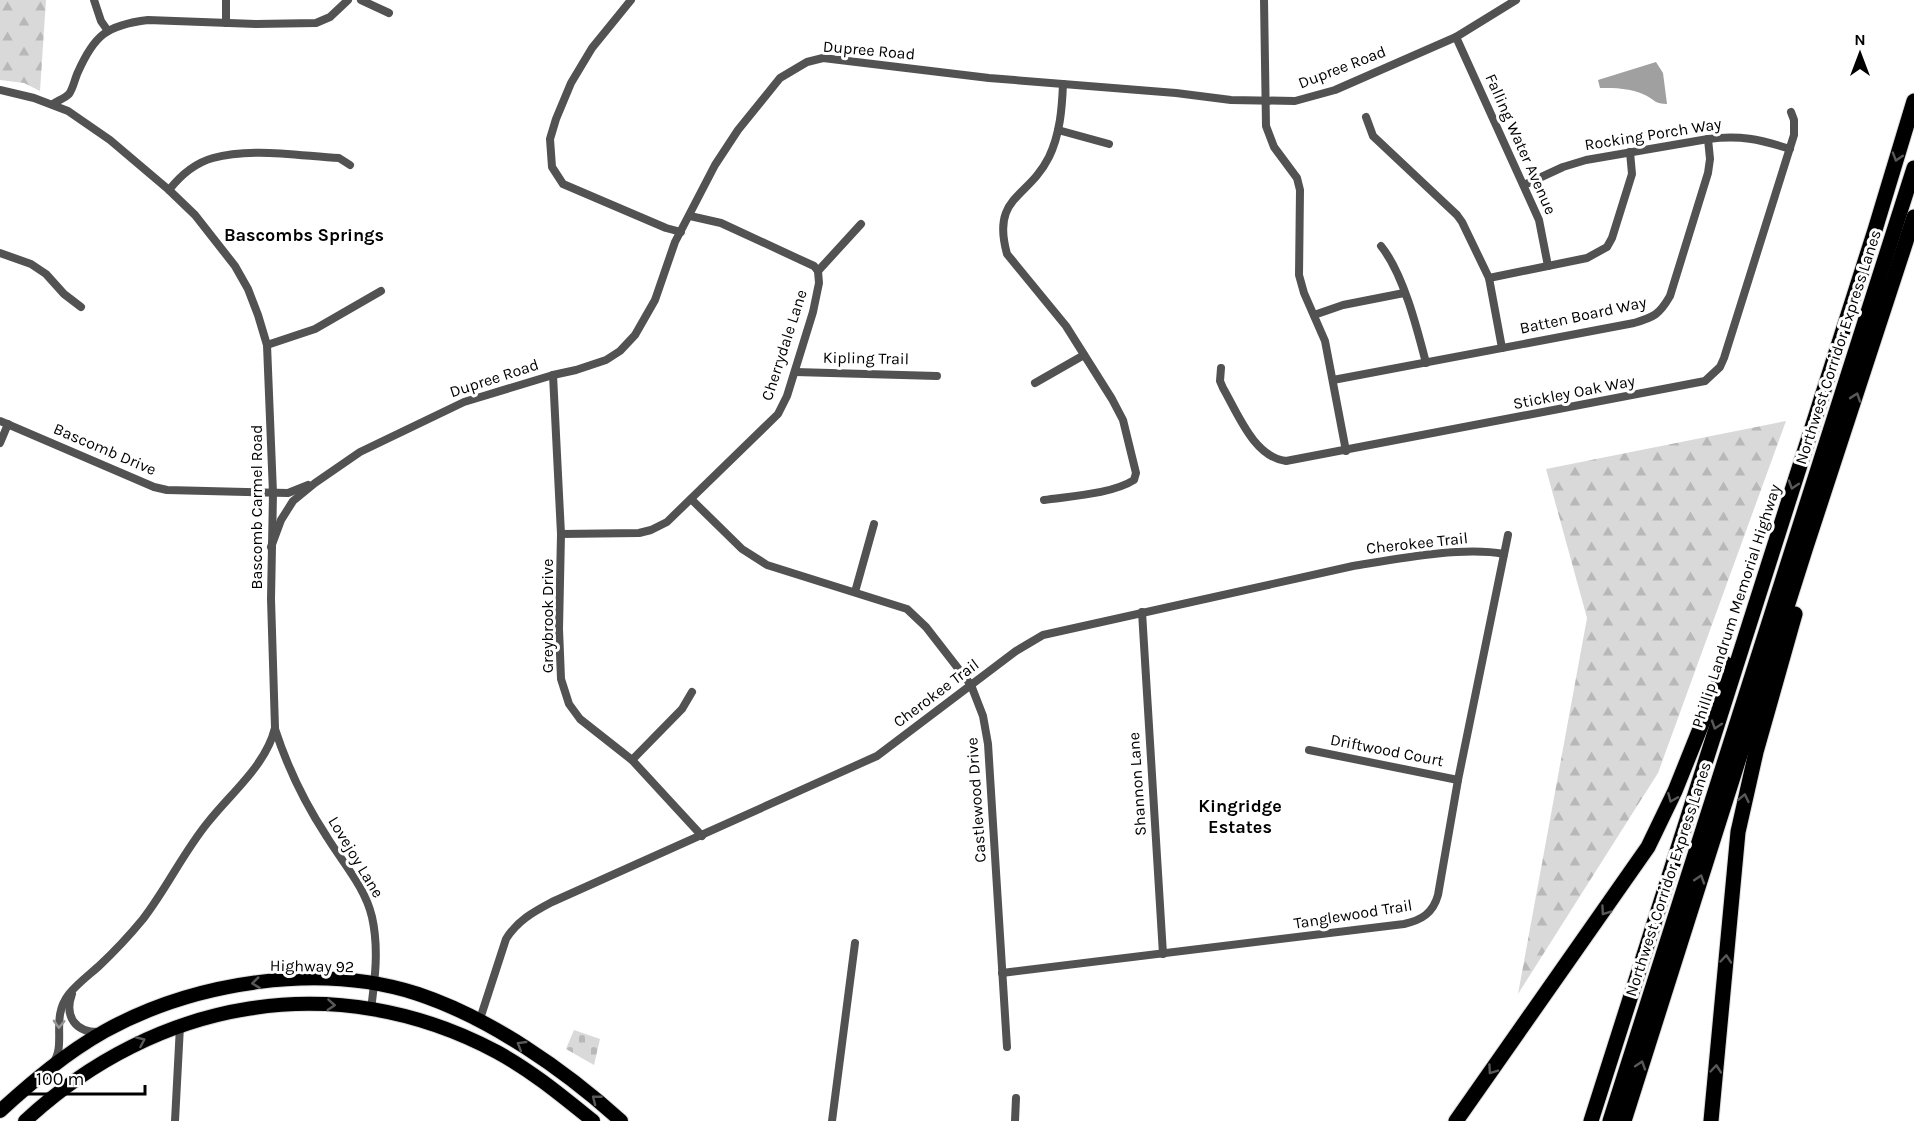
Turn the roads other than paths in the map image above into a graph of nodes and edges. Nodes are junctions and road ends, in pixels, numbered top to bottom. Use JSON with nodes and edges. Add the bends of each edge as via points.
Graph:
{"nodes":[{"id":1,"x":94,"y":0,"type":"edge"},
{"id":2,"x":226,"y":0,"type":"edge"},
{"id":3,"x":348,"y":0,"type":"edge"},
{"id":4,"x":361,"y":0,"type":"edge"},
{"id":5,"x":631,"y":0,"type":"edge"},
{"id":6,"x":1264,"y":0,"type":"edge"},
{"id":7,"x":1516,"y":0,"type":"edge"},
{"id":8,"x":389,"y":13,"type":"dead end"},
{"id":9,"x":226,"y":23,"type":"junction"},
{"id":10,"x":108,"y":31,"type":"junction"},
{"id":11,"x":1456,"y":37,"type":"junction"},
{"id":12,"x":1063,"y":84,"type":"junction"},
{"id":13,"x":0,"y":90,"type":"edge"},
{"id":14,"x":1265,"y":101,"type":"junction"},
{"id":15,"x":1914,"y":101,"type":"edge"},
{"id":16,"x":53,"y":104,"type":"junction"},
{"id":17,"x":1791,"y":112,"type":"dead end"},
{"id":18,"x":1365,"y":117,"type":"dead end"},
{"id":19,"x":1058,"y":130,"type":"junction"},
{"id":20,"x":1708,"y":139,"type":"junction"},
{"id":21,"x":1109,"y":144,"type":"dead end"},
{"id":22,"x":1790,"y":149,"type":"junction"},
{"id":23,"x":1630,"y":152,"type":"junction"},
{"id":24,"x":350,"y":165,"type":"dead end"},
{"id":25,"x":1914,"y":168,"type":"edge"},
{"id":26,"x":1524,"y":185,"type":"junction"},
{"id":27,"x":169,"y":190,"type":"junction"},
{"id":28,"x":690,"y":216,"type":"junction"},
{"id":29,"x":1914,"y":217,"type":"edge"},
{"id":30,"x":861,"y":224,"type":"dead end"},
{"id":31,"x":681,"y":232,"type":"junction"},
{"id":32,"x":1381,"y":246,"type":"dead end"},
{"id":33,"x":0,"y":253,"type":"edge"},
{"id":34,"x":1548,"y":266,"type":"junction"},
{"id":35,"x":819,"y":271,"type":"junction"},
{"id":36,"x":1489,"y":278,"type":"junction"},
{"id":37,"x":381,"y":291,"type":"dead end"},
{"id":38,"x":1404,"y":293,"type":"junction"},
{"id":39,"x":81,"y":307,"type":"dead end"},
{"id":40,"x":1314,"y":315,"type":"junction"},
{"id":41,"x":267,"y":345,"type":"junction"},
{"id":42,"x":1502,"y":348,"type":"junction"},
{"id":43,"x":1084,"y":355,"type":"junction"},
{"id":44,"x":1426,"y":363,"type":"junction"},
{"id":45,"x":1221,"y":368,"type":"dead end"},
{"id":46,"x":795,"y":372,"type":"junction"},
{"id":47,"x":553,"y":375,"type":"junction"},
{"id":48,"x":937,"y":376,"type":"dead end"},
{"id":49,"x":1333,"y":380,"type":"junction"},
{"id":50,"x":1035,"y":383,"type":"dead end"},
{"id":51,"x":4,"y":422,"type":"edge"},
{"id":52,"x":0,"y":443,"type":"edge"},
{"id":53,"x":1346,"y":451,"type":"junction"},
{"id":54,"x":1837,"y":452,"type":"junction"},
{"id":55,"x":315,"y":483,"type":"junction"},
{"id":56,"x":273,"y":498,"type":"junction"},
{"id":57,"x":691,"y":499,"type":"junction"},
{"id":58,"x":1044,"y":500,"type":"dead end"},
{"id":59,"x":293,"y":501,"type":"junction"},
{"id":60,"x":874,"y":524,"type":"dead end"},
{"id":61,"x":561,"y":534,"type":"junction"},
{"id":62,"x":1508,"y":535,"type":"dead end"},
{"id":63,"x":271,"y":547,"type":"junction"},
{"id":64,"x":1772,"y":549,"type":"junction"},
{"id":65,"x":1504,"y":554,"type":"junction"},
{"id":66,"x":855,"y":592,"type":"junction"},
{"id":67,"x":1142,"y":612,"type":"junction"},
{"id":68,"x":971,"y":685,"type":"junction"},
{"id":69,"x":692,"y":692,"type":"dead end"},
{"id":70,"x":275,"y":728,"type":"junction"},
{"id":71,"x":1309,"y":750,"type":"dead end"},
{"id":72,"x":632,"y":760,"type":"junction"},
{"id":73,"x":1458,"y":780,"type":"junction"},
{"id":74,"x":702,"y":836,"type":"junction"},
{"id":75,"x":855,"y":943,"type":"dead end"},
{"id":76,"x":1162,"y":954,"type":"junction"},
{"id":77,"x":1002,"y":974,"type":"junction"},
{"id":78,"x":374,"y":984,"type":"junction"},
{"id":79,"x":78,"y":985,"type":"junction"},
{"id":80,"x":371,"y":1009,"type":"junction"},
{"id":81,"x":478,"y":1022,"type":"junction"},
{"id":82,"x":180,"y":1025,"type":"junction"},
{"id":83,"x":103,"y":1032,"type":"junction"},
{"id":84,"x":1007,"y":1047,"type":"dead end"},
{"id":85,"x":50,"y":1067,"type":"junction"},
{"id":86,"x":1016,"y":1098,"type":"dead end"},
{"id":87,"x":0,"y":1111,"type":"edge"},
{"id":88,"x":25,"y":1121,"type":"edge"},
{"id":89,"x":175,"y":1121,"type":"edge"},
{"id":90,"x":593,"y":1121,"type":"edge"},
{"id":91,"x":621,"y":1121,"type":"edge"},
{"id":92,"x":832,"y":1121,"type":"edge"},
{"id":93,"x":1015,"y":1121,"type":"edge"},
{"id":94,"x":1456,"y":1121,"type":"edge"},
{"id":95,"x":1591,"y":1121,"type":"edge"},
{"id":96,"x":1611,"y":1121,"type":"edge"},
{"id":97,"x":1624,"y":1121,"type":"edge"},
{"id":98,"x":1711,"y":1121,"type":"edge"}],
"edges":[{"from":1,"to":10,"type":"street"},
{"from":2,"to":9,"type":"street"},
{"from":3,"to":9,"type":"street","via":[[330,17],[316,23]]},
{"from":4,"to":8,"type":"street"},
{"from":5,"to":31,"type":"street","via":[[592,48],[571,83],[550,140],[552,167],[563,184]]},
{"from":6,"to":14,"type":"street"},
{"from":7,"to":11,"type":"street","name":"Dupree Road"},
{"from":9,"to":10,"type":"street","via":[[148,20]]},
{"from":10,"to":16,"type":"street","via":[[93,42],[69,94]]},
{"from":11,"to":14,"type":"street","name":"Dupree Road","via":[[1335,90],[1295,100]]},
{"from":11,"to":26,"type":"street","name":"Falling Water Avenue"},
{"from":12,"to":14,"type":"street","name":"Dupree Road"},
{"from":12,"to":19,"type":"street"},
{"from":12,"to":28,"type":"street","name":"Dupree Road","via":[[823,58],[807,62],[780,78],[738,129]]},
{"from":13,"to":16,"type":"street","name":"Bascomb Carmel Road"},
{"from":14,"to":40,"type":"street","via":[[1266,126],[1274,147],[1297,178],[1300,190],[1299,274]]},
{"from":15,"to":64,"type":"highway","name":"Phillip Landrum Memorial Highway","one_way":true},
{"from":16,"to":27,"type":"street","name":"Bascomb Carmel Road","via":[[86,123]]},
{"from":17,"to":22,"type":"street","name":"Stickley Oak Way","via":[[1795,128]]},
{"from":18,"to":36,"type":"street","via":[[1373,136],[1457,215]]},
{"from":19,"to":21,"type":"street"},
{"from":19,"to":43,"type":"street","via":[[1038,174],[1011,200],[1002,225],[1003,241],[1016,268],[1061,320]]},
{"from":20,"to":22,"type":"street","name":"Rocking Porch Way","via":[[1752,138]]},
{"from":20,"to":23,"type":"street","name":"Rocking Porch Way"},
{"from":20,"to":42,"type":"street","name":"Batten Board Way","via":[[1708,173],[1670,296],[1662,310],[1634,323]]},
{"from":22,"to":53,"type":"street","name":"Stickley Oak Way","via":[[1724,358],[1705,381]]},
{"from":23,"to":26,"type":"street","name":"Rocking Porch Way","via":[[1575,163]]},
{"from":23,"to":34,"type":"street","via":[[1632,174],[1607,247],[1587,258]]},
{"from":24,"to":27,"type":"street","via":[[339,158],[228,155],[195,166]]},
{"from":25,"to":96,"type":"highway","name":"Northwest Corridor Express Lanes"},
{"from":26,"to":34,"type":"street","name":"Falling Water Avenue","via":[[1539,220]]},
{"from":27,"to":41,"type":"street","name":"Bascomb Carmel Road","via":[[195,215],[235,266]]},
{"from":28,"to":31,"type":"street","name":"Dupree Road"},
{"from":28,"to":35,"type":"street","name":"Cherrydale Lane","via":[[721,224]]},
{"from":54,"to":29,"type":"highway","one_way":true},
{"from":30,"to":35,"type":"street"},
{"from":31,"to":47,"type":"street","name":"Dupree Road","via":[[655,300],[628,343],[606,360]]},
{"from":32,"to":38,"type":"street","via":[[1391,258]]},
{"from":33,"to":39,"type":"street","via":[[31,264]]},
{"from":34,"to":36,"type":"street"},
{"from":35,"to":46,"type":"street","name":"Cherrydale Lane","via":[[813,312]]},
{"from":36,"to":42,"type":"street"},
{"from":37,"to":41,"type":"street","via":[[315,329]]},
{"from":38,"to":40,"type":"street"},
{"from":38,"to":44,"type":"street"},
{"from":40,"to":49,"type":"street","via":[[1325,341]]},
{"from":41,"to":56,"type":"street","name":"Bascomb Carmel Road"},
{"from":42,"to":44,"type":"street","name":"Batten Board Way"},
{"from":43,"to":50,"type":"street"},
{"from":43,"to":58,"type":"street","via":[[1123,420],[1136,473],[1128,484]]},
{"from":44,"to":49,"type":"street","name":"Batten Board Way"},
{"from":45,"to":53,"type":"street","name":"Stickley Oak Way","via":[[1222,388],[1254,442],[1268,456],[1286,461]]},
{"from":46,"to":48,"type":"street","name":"Kipling Trail"},
{"from":46,"to":57,"type":"street","name":"Cherrydale Lane","via":[[777,414]]},
{"from":47,"to":55,"type":"street","name":"Dupree Road","via":[[464,402],[360,452]]},
{"from":47,"to":61,"type":"street","name":"Greybrook Drive"},
{"from":49,"to":53,"type":"street"},
{"from":51,"to":52,"type":"street"},
{"from":51,"to":56,"type":"street","name":"Bascomb Drive","via":[[154,487]]},
{"from":97,"to":54,"type":"highway","one_way":true},
{"from":98,"to":54,"type":"highway","one_way":true,"via":[[1742,812],[1764,720],[1837,474]]},
{"from":55,"to":56,"type":"street","name":"Dupree Road"},
{"from":55,"to":59,"type":"street","name":"Dupree Road"},
{"from":56,"to":59,"type":"street","via":[[282,504]]},
{"from":56,"to":63,"type":"street","name":"Bascomb Carmel Road"},
{"from":57,"to":61,"type":"street","name":"Cherrydale Lane","via":[[667,522],[651,530]]},
{"from":57,"to":66,"type":"street","name":"Castlewood Drive","via":[[755,558]]},
{"from":59,"to":63,"type":"street","name":"Dupree Road"},
{"from":60,"to":66,"type":"street"},
{"from":61,"to":72,"type":"street","name":"Greybrook Drive","via":[[561,679],[569,704],[579,718]]},
{"from":62,"to":65,"type":"street","name":"Tanglewood Trail"},
{"from":63,"to":70,"type":"street","name":"Bascomb Carmel Road"},
{"from":64,"to":94,"type":"highway","one_way":true,"via":[[1675,791],[1648,847]]},
{"from":64,"to":95,"type":"highway","name":"Phillip Landrum Memorial Highway","one_way":true},
{"from":65,"to":67,"type":"street","name":"Cherokee Trail","via":[[1460,553],[1370,563]]},
{"from":65,"to":73,"type":"street","name":"Tanglewood Trail"},
{"from":66,"to":68,"type":"street","name":"Castlewood Drive","via":[[907,609]]},
{"from":67,"to":68,"type":"street","name":"Cherokee Trail","via":[[1043,635]]},
{"from":67,"to":76,"type":"street","name":"Shannon Lane"},
{"from":68,"to":74,"type":"street","name":"Cherokee Trail","via":[[877,756]]},
{"from":68,"to":77,"type":"street","name":"Castlewood Drive","via":[[988,744]]},
{"from":69,"to":72,"type":"street","via":[[682,709]]},
{"from":70,"to":78,"type":"street","name":"Lovejoy Lane","via":[[310,808],[367,900],[375,931]]},
{"from":70,"to":79,"type":"street","name":"Bascomb Carmel Road","via":[[260,760],[198,835],[144,917]]},
{"from":71,"to":73,"type":"street","name":"Driftwood Court"},
{"from":72,"to":74,"type":"street","name":"Greybrook Drive"},
{"from":73,"to":76,"type":"street","name":"Tanglewood Trail","via":[[1438,895],[1423,918],[1392,926]]},
{"from":74,"to":81,"type":"street","name":"Cherokee Trail","via":[[552,902],[518,922],[506,939]]},
{"from":75,"to":92,"type":"street"},
{"from":76,"to":77,"type":"street","name":"Tanglewood Trail"},
{"from":77,"to":84,"type":"street","name":"Castlewood Drive"},
{"from":78,"to":80,"type":"street","name":"Lovejoy Lane"},
{"from":78,"to":81,"type":"main road","name":"Highway 92","via":[[417,994]]},
{"from":78,"to":83,"type":"main road","name":"Highway 92","one_way":true,"via":[[300,979],[242,985],[172,1002]]},
{"from":79,"to":83,"type":"street","via":[[69,1009],[74,1022],[87,1031]]},
{"from":79,"to":85,"type":"street","name":"Bascomb Carmel Road","one_way":true,"via":[[61,1006],[58,1053]]},
{"from":82,"to":80,"type":"main road","one_way":true,"via":[[228,1012],[277,1005]]},
{"from":80,"to":90,"type":"main road","via":[[431,1024],[496,1051],[561,1094]]},
{"from":91,"to":81,"type":"main road","name":"Highway 92","one_way":true,"via":[[549,1063]]},
{"from":88,"to":82,"type":"main road","one_way":true,"via":[[98,1064]]},
{"from":82,"to":89,"type":"street"},
{"from":83,"to":85,"type":"main road","name":"Highway 92"},
{"from":85,"to":87,"type":"main road","name":"Highway 92"},
{"from":86,"to":93,"type":"street"}]}
